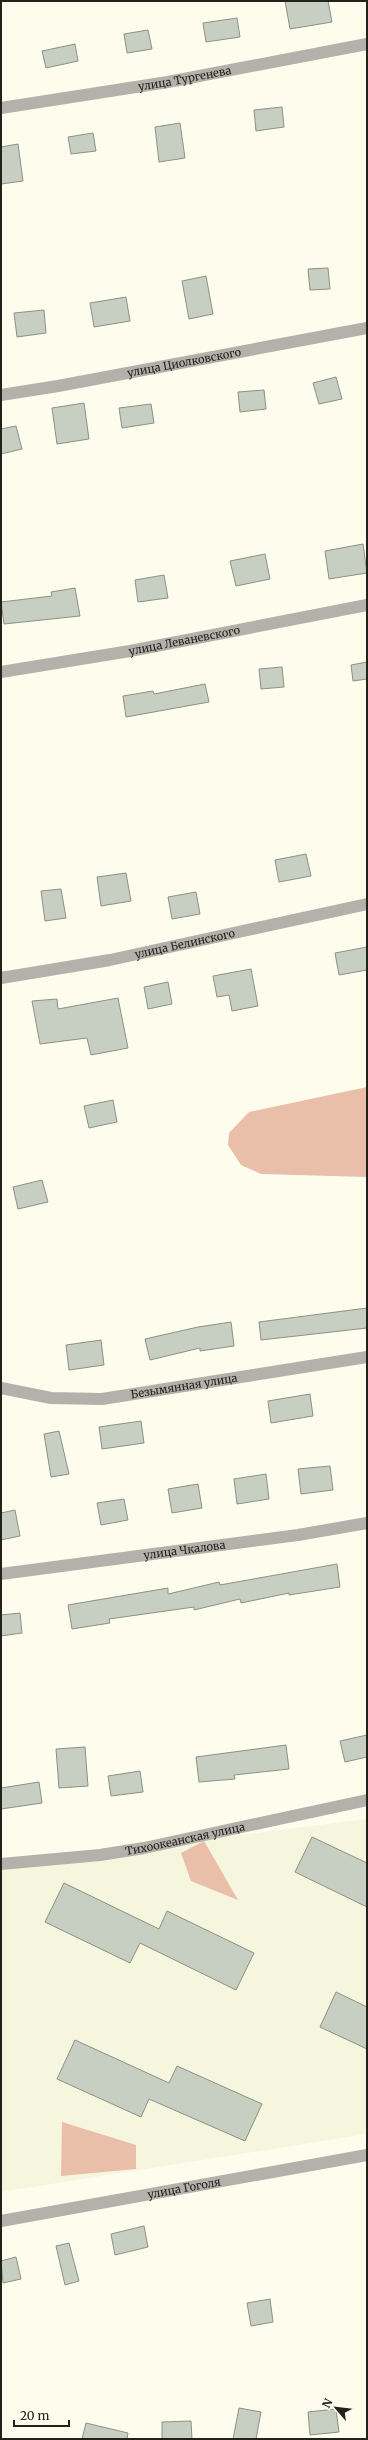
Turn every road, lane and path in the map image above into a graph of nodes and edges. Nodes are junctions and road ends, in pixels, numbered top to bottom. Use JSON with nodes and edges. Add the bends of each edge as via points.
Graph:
{"nodes":[{"id":1,"x":367,"y":44,"type":"edge"},
{"id":2,"x":1,"y":108,"type":"edge"},
{"id":3,"x":367,"y":328,"type":"edge"},
{"id":4,"x":1,"y":395,"type":"edge"},
{"id":5,"x":367,"y":605,"type":"edge"},
{"id":6,"x":1,"y":672,"type":"edge"},
{"id":7,"x":367,"y":904,"type":"edge"},
{"id":8,"x":1,"y":978,"type":"edge"},
{"id":9,"x":367,"y":1357,"type":"edge"},
{"id":10,"x":1,"y":1388,"type":"edge"},
{"id":11,"x":367,"y":1523,"type":"edge"},
{"id":12,"x":1,"y":1574,"type":"edge"},
{"id":13,"x":367,"y":1800,"type":"edge"},
{"id":14,"x":1,"y":1864,"type":"edge"},
{"id":15,"x":367,"y":2155,"type":"edge"},
{"id":16,"x":1,"y":2221,"type":"edge"}],
"edges":[{"from":1,"to":2,"type":"street","name":"улица Тургенева","via":[[168,82]]},
{"from":3,"to":4,"type":"street","name":"улица Циолковского"},
{"from":5,"to":6,"type":"street","name":"улица Леваневского","via":[[130,651]]},
{"from":7,"to":8,"type":"street","name":"улица Белинского","via":[[110,960]]},
{"from":9,"to":10,"type":"street","name":"Безымянная улица","via":[[102,1400],[50,1398]]},
{"from":11,"to":12,"type":"street","name":"улица Чкалова","via":[[298,1535]]},
{"from":13,"to":14,"type":"street","name":"Тихоокеанская улица","via":[[144,1848],[100,1855]]},
{"from":15,"to":16,"type":"street","name":"улица Гоголя"}]}
